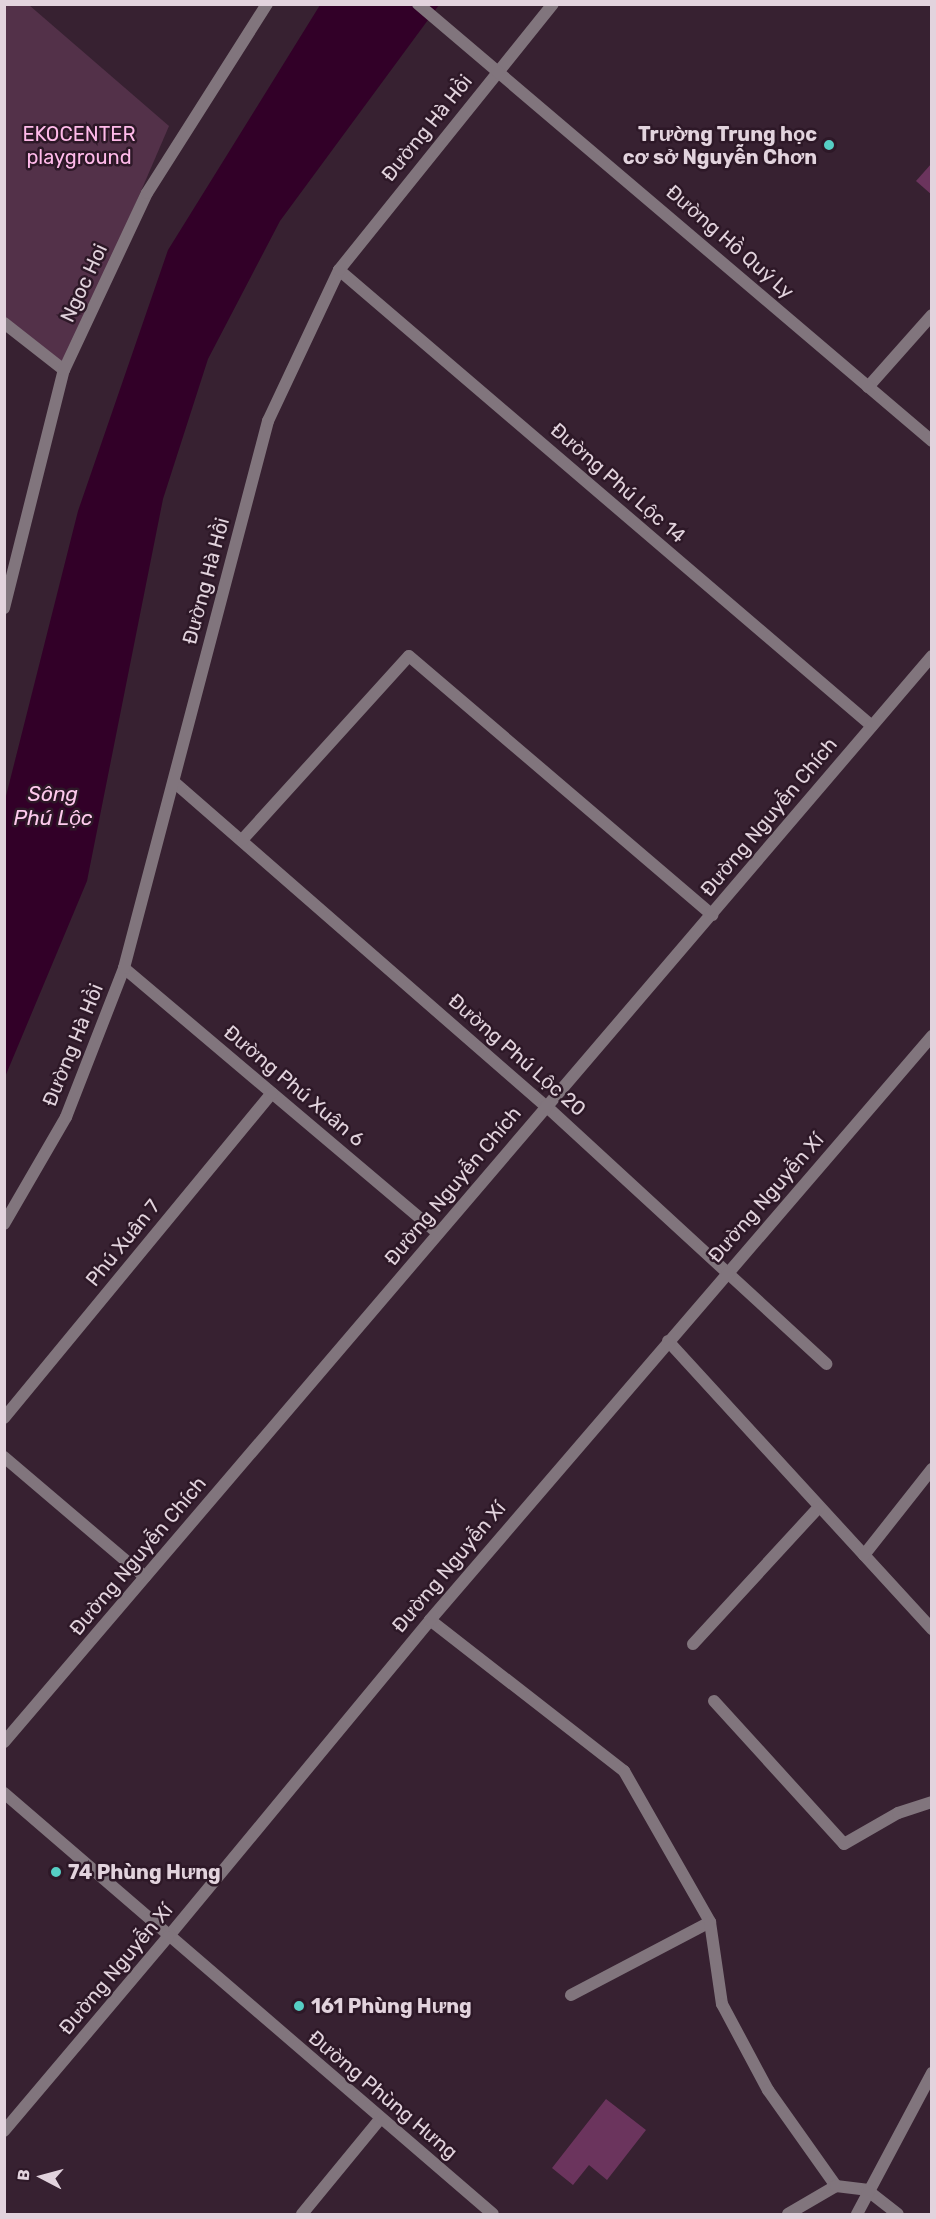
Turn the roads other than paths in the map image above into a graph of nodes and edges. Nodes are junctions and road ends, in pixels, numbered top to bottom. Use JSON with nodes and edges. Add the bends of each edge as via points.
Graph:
{"nodes":[{"id":1,"x":267,"y":4,"type":"edge"},
{"id":2,"x":418,"y":4,"type":"edge"},
{"id":3,"x":553,"y":4,"type":"edge"},
{"id":4,"x":499,"y":69,"type":"junction"},
{"id":5,"x":339,"y":270,"type":"junction"},
{"id":6,"x":932,"y":315,"type":"edge"},
{"id":7,"x":4,"y":323,"type":"edge"},
{"id":8,"x":64,"y":370,"type":"junction"},
{"id":9,"x":868,"y":387,"type":"junction"},
{"id":10,"x":932,"y":441,"type":"edge"},
{"id":11,"x":8,"y":577,"type":"edge"},
{"id":12,"x":4,"y":608,"type":"edge"},
{"id":13,"x":932,"y":656,"type":"edge"},
{"id":14,"x":872,"y":726,"type":"junction"},
{"id":15,"x":174,"y":782,"type":"junction"},
{"id":16,"x":242,"y":840,"type":"junction"},
{"id":17,"x":712,"y":915,"type":"junction"},
{"id":18,"x":124,"y":968,"type":"junction"},
{"id":19,"x":932,"y":1036,"type":"edge"},
{"id":20,"x":272,"y":1093,"type":"junction"},
{"id":21,"x":546,"y":1106,"type":"junction"},
{"id":22,"x":4,"y":1224,"type":"edge"},
{"id":23,"x":438,"y":1233,"type":"junction"},
{"id":24,"x":730,"y":1270,"type":"junction"},
{"id":25,"x":668,"y":1341,"type":"junction"},
{"id":26,"x":827,"y":1364,"type":"dead end"},
{"id":27,"x":4,"y":1418,"type":"edge"},
{"id":28,"x":4,"y":1457,"type":"edge"},
{"id":29,"x":932,"y":1469,"type":"edge"},
{"id":30,"x":819,"y":1507,"type":"junction"},
{"id":31,"x":864,"y":1555,"type":"junction"},
{"id":32,"x":145,"y":1577,"type":"junction"},
{"id":33,"x":430,"y":1620,"type":"junction"},
{"id":34,"x":932,"y":1629,"type":"edge"},
{"id":35,"x":693,"y":1644,"type":"dead end"},
{"id":36,"x":714,"y":1701,"type":"dead end"},
{"id":37,"x":4,"y":1742,"type":"edge"},
{"id":38,"x":4,"y":1793,"type":"edge"},
{"id":39,"x":932,"y":1802,"type":"edge"},
{"id":40,"x":710,"y":1922,"type":"junction"},
{"id":41,"x":168,"y":1937,"type":"junction"},
{"id":42,"x":571,"y":1995,"type":"dead end"},
{"id":43,"x":932,"y":2073,"type":"edge"},
{"id":44,"x":380,"y":2119,"type":"junction"},
{"id":45,"x":4,"y":2131,"type":"edge"},
{"id":46,"x":836,"y":2186,"type":"junction"},
{"id":47,"x":867,"y":2190,"type":"junction"},
{"id":48,"x":302,"y":2214,"type":"edge"},
{"id":49,"x":493,"y":2214,"type":"edge"},
{"id":50,"x":788,"y":2214,"type":"edge"},
{"id":51,"x":857,"y":2214,"type":"edge"},
{"id":52,"x":897,"y":2214,"type":"edge"}],
"edges":[{"from":1,"to":8,"type":"street","name":"Ngoc Hoi","via":[[147,193]]},
{"from":2,"to":4,"type":"street","name":"Đường Hồ Quý Ly"},
{"from":3,"to":4,"type":"street","name":"Đường Hà Hồi"},
{"from":4,"to":5,"type":"street","name":"Đường Hà Hồi"},
{"from":4,"to":9,"type":"street","name":"Đường Hồ Quý Ly"},
{"from":5,"to":14,"type":"street","name":"Đường Phú Lộc 14"},
{"from":5,"to":15,"type":"street","name":"Đường Hà Hồi","via":[[268,421]]},
{"from":6,"to":9,"type":"street"},
{"from":7,"to":8,"type":"street"},
{"from":8,"to":11,"type":"street","name":"Ngoc Hoi"},
{"from":9,"to":10,"type":"street","name":"Đường Hồ Quý Ly"},
{"from":11,"to":12,"type":"street","name":"Ngoc Hoi"},
{"from":13,"to":14,"type":"street","name":"Đường Nguyễn Chích"},
{"from":14,"to":17,"type":"street","name":"Đường Nguyễn Chích"},
{"from":15,"to":16,"type":"street","name":"Đường Phú Lộc 20"},
{"from":15,"to":18,"type":"street","name":"Đường Hà Hồi"},
{"from":16,"to":17,"type":"street","via":[[409,656]]},
{"from":16,"to":21,"type":"street","name":"Đường Phú Lộc 20"},
{"from":17,"to":21,"type":"street","name":"Đường Nguyễn Chích"},
{"from":18,"to":20,"type":"street","name":"Đường Phú Xuân 6"},
{"from":18,"to":22,"type":"street","name":"Đường Hà Hồi","via":[[66,1117]]},
{"from":19,"to":24,"type":"street","name":"Đường Nguyễn Xí"},
{"from":20,"to":23,"type":"street","name":"Đường Phú Xuân 6"},
{"from":20,"to":27,"type":"street","name":"Phú Xuân 7"},
{"from":21,"to":23,"type":"street","name":"Đường Nguyễn Chích"},
{"from":21,"to":24,"type":"street","name":"Đường Phú Lộc 20"},
{"from":23,"to":32,"type":"street","name":"Đường Nguyễn Chích"},
{"from":24,"to":25,"type":"street","name":"Đường Nguyễn Xí"},
{"from":24,"to":26,"type":"street","name":"Đường Phú Lộc 20"},
{"from":25,"to":30,"type":"street"},
{"from":25,"to":33,"type":"street","name":"Đường Nguyễn Xí"},
{"from":28,"to":32,"type":"street"},
{"from":29,"to":31,"type":"street"},
{"from":30,"to":31,"type":"street"},
{"from":30,"to":35,"type":"street"},
{"from":31,"to":34,"type":"street"},
{"from":32,"to":37,"type":"street","name":"Đường Nguyễn Chích"},
{"from":33,"to":40,"type":"street","via":[[624,1771]]},
{"from":33,"to":41,"type":"street","name":"Đường Nguyễn Xí"},
{"from":36,"to":39,"type":"street","via":[[844,1844],[898,1813]]},
{"from":38,"to":41,"type":"street","name":"Đường Phùng Hưng"},
{"from":40,"to":42,"type":"street"},
{"from":40,"to":46,"type":"street","via":[[722,2004],[768,2090]]},
{"from":41,"to":44,"type":"street","name":"Đường Phùng Hưng"},
{"from":41,"to":45,"type":"street","name":"Đường Nguyễn Xí"},
{"from":43,"to":47,"type":"street"},
{"from":44,"to":48,"type":"street"},
{"from":44,"to":49,"type":"street","name":"Đường Phùng Hưng"},
{"from":46,"to":47,"type":"street"},
{"from":46,"to":50,"type":"street"},
{"from":47,"to":51,"type":"street"},
{"from":47,"to":52,"type":"street"}]}
